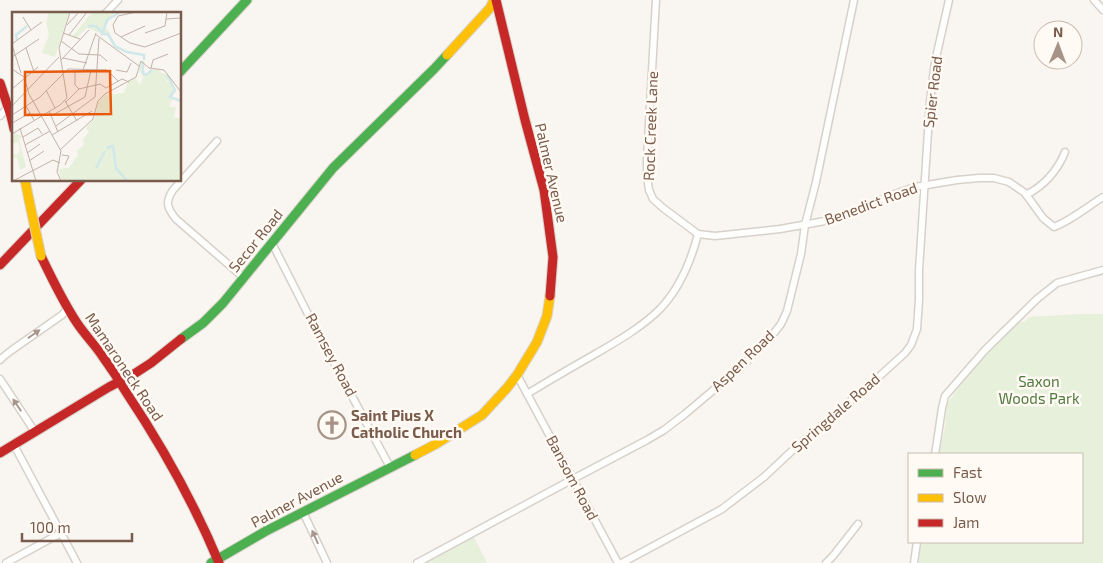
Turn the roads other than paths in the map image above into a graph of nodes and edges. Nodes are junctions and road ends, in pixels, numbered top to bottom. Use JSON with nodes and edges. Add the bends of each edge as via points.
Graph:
{"nodes":[{"id":1,"x":247,"y":0,"type":"edge"},
{"id":2,"x":495,"y":0,"type":"edge"},
{"id":3,"x":656,"y":0,"type":"edge"},
{"id":4,"x":854,"y":0,"type":"edge"},
{"id":5,"x":949,"y":0,"type":"edge"},
{"id":6,"x":1094,"y":0,"type":"edge"},
{"id":7,"x":116,"y":1,"type":"edge"},
{"id":8,"x":1103,"y":10,"type":"edge"},
{"id":9,"x":107,"y":12,"type":"edge"},
{"id":10,"x":181,"y":71,"type":"edge"},
{"id":11,"x":0,"y":82,"type":"edge"},
{"id":12,"x":11,"y":104,"type":"edge"},
{"id":13,"x":0,"y":116,"type":"edge"},
{"id":14,"x":217,"y":141,"type":"dead end"},
{"id":15,"x":1065,"y":152,"type":"dead end"},
{"id":16,"x":25,"y":181,"type":"edge"},
{"id":17,"x":80,"y":181,"type":"edge"},
{"id":18,"x":924,"y":185,"type":"junction"},
{"id":19,"x":1026,"y":195,"type":"junction"},
{"id":20,"x":1103,"y":197,"type":"edge"},
{"id":21,"x":805,"y":225,"type":"junction"},
{"id":22,"x":698,"y":234,"type":"junction"},
{"id":23,"x":272,"y":243,"type":"junction"},
{"id":24,"x":0,"y":265,"type":"edge"},
{"id":25,"x":1103,"y":270,"type":"edge"},
{"id":26,"x":244,"y":278,"type":"junction"},
{"id":27,"x":68,"y":308,"type":"junction"},
{"id":28,"x":0,"y":360,"type":"edge"},
{"id":29,"x":517,"y":375,"type":"junction"},
{"id":30,"x":0,"y":379,"type":"edge"},
{"id":31,"x":120,"y":382,"type":"junction"},
{"id":32,"x":527,"y":394,"type":"junction"},
{"id":33,"x":35,"y":432,"type":"junction"},
{"id":34,"x":14,"y":445,"type":"junction"},
{"id":35,"x":0,"y":453,"type":"edge"},
{"id":36,"x":935,"y":453,"type":"edge"},
{"id":37,"x":390,"y":467,"type":"junction"},
{"id":38,"x":573,"y":478,"type":"junction"},
{"id":39,"x":303,"y":512,"type":"junction"},
{"id":40,"x":858,"y":524,"type":"dead end"},
{"id":41,"x":61,"y":533,"type":"junction"},
{"id":42,"x":917,"y":543,"type":"edge"},
{"id":43,"x":216,"y":562,"type":"edge"},
{"id":44,"x":6,"y":563,"type":"edge"},
{"id":45,"x":77,"y":563,"type":"edge"},
{"id":46,"x":327,"y":563,"type":"edge"},
{"id":47,"x":417,"y":563,"type":"edge"},
{"id":48,"x":618,"y":563,"type":"edge"},
{"id":49,"x":622,"y":563,"type":"edge"},
{"id":50,"x":826,"y":563,"type":"edge"},
{"id":51,"x":914,"y":563,"type":"edge"}],
"edges":[{"from":1,"to":10,"type":"street"},
{"from":2,"to":23,"type":"street","name":"Secor Road","via":[[434,69],[333,168]]},
{"from":2,"to":29,"type":"street","name":"Palmer Avenue","via":[[544,190],[551,236],[552,281],[547,316],[537,342]]},
{"from":3,"to":22,"type":"street","name":"Rock Creek Lane","via":[[647,150],[649,190],[663,208]]},
{"from":4,"to":21,"type":"street","name":"Aspen Road"},
{"from":5,"to":18,"type":"street","name":"Spier Road","via":[[930,101]]},
{"from":6,"to":8,"type":"street"},
{"from":7,"to":9,"type":"street"},
{"from":11,"to":12,"type":"street"},
{"from":12,"to":13,"type":"street"},
{"from":14,"to":26,"type":"street","via":[[173,190],[168,208],[176,219]]},
{"from":15,"to":19,"type":"street","via":[[1046,181]]},
{"from":16,"to":27,"type":"street","name":"Mamaroneck Road","bridge":true,"via":[[41,256]]},
{"from":17,"to":24,"type":"street"},
{"from":18,"to":19,"type":"street","name":"Benedict Road","via":[[994,178],[1009,182]]},
{"from":18,"to":21,"type":"street","name":"Benedict Road","via":[[848,214]]},
{"from":18,"to":49,"type":"street","name":"Springdale Road","via":[[917,330],[912,345],[764,477],[722,509]]},
{"from":19,"to":20,"type":"street","name":"Benedict Road","via":[[1054,227],[1067,222]]},
{"from":21,"to":22,"type":"street","name":"Benedict Road","via":[[715,236]]},
{"from":21,"to":38,"type":"street","name":"Aspen Road","via":[[787,311],[771,337],[743,365],[664,430]]},
{"from":22,"to":32,"type":"street","via":[[694,252],[680,281],[660,309],[625,336]]},
{"from":23,"to":26,"type":"street","name":"Secor Road"},
{"from":23,"to":37,"type":"street","name":"Ramsey Road"},
{"from":25,"to":36,"type":"street","via":[[1057,283],[985,350],[945,396]]},
{"from":26,"to":31,"type":"street","name":"Secor Road","via":[[203,323],[151,364]]},
{"from":28,"to":27,"type":"street","one_way":true},
{"from":27,"to":31,"type":"street","name":"Mamaroneck Road"},
{"from":29,"to":32,"type":"street"},
{"from":29,"to":37,"type":"street","name":"Palmer Avenue","via":[[482,415]]},
{"from":33,"to":30,"type":"street","one_way":true},
{"from":31,"to":33,"type":"street","name":"Secor Road"},
{"from":31,"to":43,"type":"street","name":"Mamaroneck Road","via":[[147,422],[191,502]]},
{"from":32,"to":38,"type":"street","name":"Bansom Road"},
{"from":33,"to":34,"type":"street","name":"Secor Road"},
{"from":34,"to":35,"type":"street","name":"Secor Road"},
{"from":34,"to":41,"type":"street"},
{"from":37,"to":39,"type":"street","name":"Palmer Avenue"},
{"from":38,"to":47,"type":"street","name":"Aspen Road"},
{"from":38,"to":48,"type":"street","name":"Bansom Road"},
{"from":39,"to":43,"type":"street","name":"Palmer Avenue"},
{"from":46,"to":39,"type":"street","one_way":true},
{"from":40,"to":50,"type":"street"},
{"from":41,"to":44,"type":"street"},
{"from":41,"to":45,"type":"street"},
{"from":42,"to":51,"type":"street"}]}
